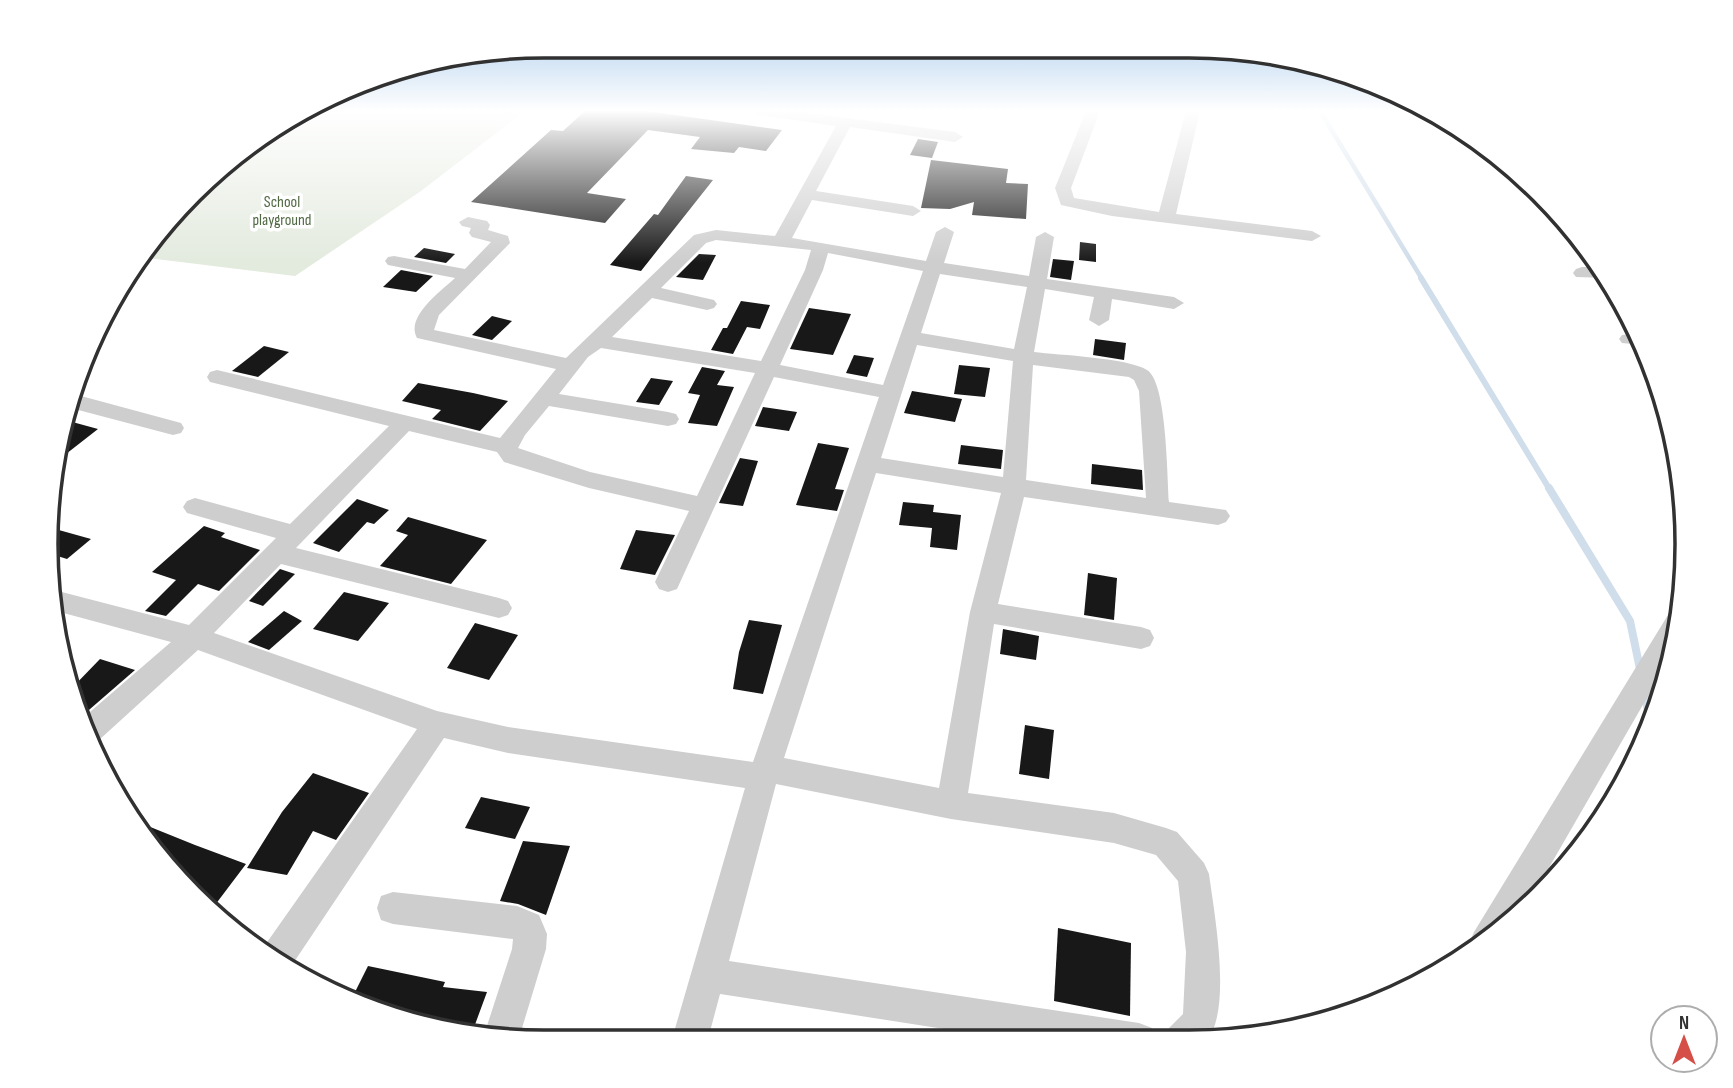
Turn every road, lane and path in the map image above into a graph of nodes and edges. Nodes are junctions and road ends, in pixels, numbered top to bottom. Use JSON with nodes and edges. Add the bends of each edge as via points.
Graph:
{"nodes":[{"id":1,"x":824,"y":162,"type":"edge"},
{"id":2,"x":1071,"y":162,"type":"edge"},
{"id":3,"x":1180,"y":162,"type":"edge"},
{"id":4,"x":807,"y":194,"type":"junction"},
{"id":5,"x":913,"y":211,"type":"dead end"},
{"id":6,"x":1166,"y":218,"type":"junction"},
{"id":7,"x":468,"y":222,"type":"dead end"},
{"id":8,"x":945,"y":232,"type":"dead end"},
{"id":9,"x":1312,"y":236,"type":"dead end"},
{"id":10,"x":1045,"y":237,"type":"dead end"},
{"id":11,"x":781,"y":241,"type":"junction"},
{"id":12,"x":821,"y":246,"type":"junction"},
{"id":13,"x":394,"y":261,"type":"dead end"},
{"id":14,"x":931,"y":267,"type":"junction"},
{"id":15,"x":1582,"y":274,"type":"dead end"},
{"id":16,"x":1593,"y":274,"type":"edge"},
{"id":17,"x":468,"y":275,"type":"junction"},
{"id":18,"x":1038,"y":282,"type":"junction"},
{"id":19,"x":647,"y":291,"type":"junction"},
{"id":20,"x":1104,"y":292,"type":"junction"},
{"id":21,"x":1174,"y":303,"type":"dead end"},
{"id":22,"x":707,"y":304,"type":"dead end"},
{"id":23,"x":1099,"y":320,"type":"dead end"},
{"id":24,"x":908,"y":337,"type":"junction"},
{"id":25,"x":597,"y":341,"type":"junction"},
{"id":26,"x":1023,"y":356,"type":"junction"},
{"id":27,"x":571,"y":366,"type":"junction"},
{"id":28,"x":768,"y":369,"type":"junction"},
{"id":29,"x":217,"y":377,"type":"dead end"},
{"id":30,"x":891,"y":393,"type":"junction"},
{"id":31,"x":544,"y":398,"type":"junction"},
{"id":32,"x":79,"y":403,"type":"edge"},
{"id":33,"x":668,"y":419,"type":"dead end"},
{"id":34,"x":406,"y":421,"type":"junction"},
{"id":35,"x":173,"y":428,"type":"dead end"},
{"id":36,"x":507,"y":447,"type":"junction"},
{"id":37,"x":867,"y":464,"type":"junction"},
{"id":38,"x":1014,"y":488,"type":"junction"},
{"id":39,"x":703,"y":506,"type":"junction"},
{"id":40,"x":195,"y":507,"type":"dead end"},
{"id":41,"x":1158,"y":509,"type":"junction"},
{"id":42,"x":1218,"y":516,"type":"dead end"},
{"id":43,"x":295,"y":534,"type":"junction"},
{"id":44,"x":276,"y":554,"type":"junction"},
{"id":45,"x":668,"y":582,"type":"dead end"},
{"id":46,"x":61,"y":602,"type":"edge"},
{"id":47,"x":499,"y":608,"type":"dead end"},
{"id":48,"x":983,"y":612,"type":"junction"},
{"id":49,"x":194,"y":638,"type":"junction"},
{"id":50,"x":1141,"y":638,"type":"dead end"},
{"id":51,"x":1665,"y":642,"type":"edge"},
{"id":52,"x":437,"y":724,"type":"junction"},
{"id":53,"x":94,"y":727,"type":"edge"},
{"id":54,"x":764,"y":772,"type":"junction"},
{"id":55,"x":951,"y":805,"type":"junction"},
{"id":56,"x":393,"y":908,"type":"dead end"},
{"id":57,"x":1503,"y":916,"type":"edge"},
{"id":58,"x":280,"y":952,"type":"edge"},
{"id":59,"x":708,"y":975,"type":"junction"},
{"id":60,"x":504,"y":1028,"type":"edge"},
{"id":61,"x":693,"y":1030,"type":"edge"},
{"id":62,"x":1067,"y":1030,"type":"edge"},
{"id":63,"x":1193,"y":1030,"type":"edge"}],
"edges":[{"from":1,"to":4,"type":"street"},
{"from":2,"to":6,"type":"street","via":[[1063,188],[1067,201]]},
{"from":3,"to":6,"type":"street"},
{"from":4,"to":5,"type":"street"},
{"from":4,"to":11,"type":"street"},
{"from":6,"to":9,"type":"street"},
{"from":7,"to":17,"type":"street","via":[[481,225],[478,233],[502,240]]},
{"from":8,"to":14,"type":"street"},
{"from":10,"to":18,"type":"street"},
{"from":11,"to":12,"type":"street"},
{"from":11,"to":19,"type":"street","via":[[704,237]]},
{"from":12,"to":14,"type":"street"},
{"from":12,"to":28,"type":"street"},
{"from":13,"to":17,"type":"street"},
{"from":14,"to":18,"type":"street"},
{"from":14,"to":24,"type":"street"},
{"from":15,"to":16,"type":"street"},
{"from":17,"to":27,"type":"street","via":[[430,313],[424,334]]},
{"from":18,"to":20,"type":"street"},
{"from":18,"to":26,"type":"street"},
{"from":19,"to":22,"type":"street"},
{"from":19,"to":25,"type":"street"},
{"from":20,"to":21,"type":"street"},
{"from":20,"to":23,"type":"street"},
{"from":24,"to":26,"type":"street"},
{"from":24,"to":30,"type":"street"},
{"from":25,"to":27,"type":"street"},
{"from":25,"to":28,"type":"street"},
{"from":26,"to":38,"type":"street"},
{"from":26,"to":41,"type":"street","via":[[1143,376],[1150,391]]},
{"from":27,"to":31,"type":"street"},
{"from":28,"to":30,"type":"street"},
{"from":28,"to":39,"type":"street"},
{"from":29,"to":34,"type":"street"},
{"from":30,"to":37,"type":"street"},
{"from":31,"to":33,"type":"street"},
{"from":31,"to":36,"type":"street"},
{"from":32,"to":35,"type":"street"},
{"from":34,"to":36,"type":"street"},
{"from":34,"to":43,"type":"street"},
{"from":36,"to":39,"type":"street","via":[[512,456],[589,480]]},
{"from":37,"to":38,"type":"street"},
{"from":37,"to":54,"type":"street"},
{"from":38,"to":41,"type":"street"},
{"from":38,"to":48,"type":"street"},
{"from":39,"to":45,"type":"street"},
{"from":40,"to":43,"type":"street"},
{"from":41,"to":42,"type":"street"},
{"from":43,"to":44,"type":"street"},
{"from":44,"to":47,"type":"street"},
{"from":44,"to":49,"type":"street"},
{"from":46,"to":49,"type":"street"},
{"from":48,"to":50,"type":"street"},
{"from":48,"to":55,"type":"street"},
{"from":49,"to":52,"type":"street"},
{"from":49,"to":53,"type":"street"},
{"from":51,"to":57,"type":"street"},
{"from":52,"to":54,"type":"street","via":[[508,740]]},
{"from":52,"to":58,"type":"street"},
{"from":54,"to":55,"type":"street"},
{"from":54,"to":59,"type":"street"},
{"from":55,"to":63,"type":"street","via":[[1114,828],[1166,843],[1193,874],[1202,952],[1200,1022]]},
{"from":56,"to":60,"type":"street","via":[[527,927],[528,949]]},
{"from":59,"to":61,"type":"street"},
{"from":59,"to":62,"type":"street"}]}
